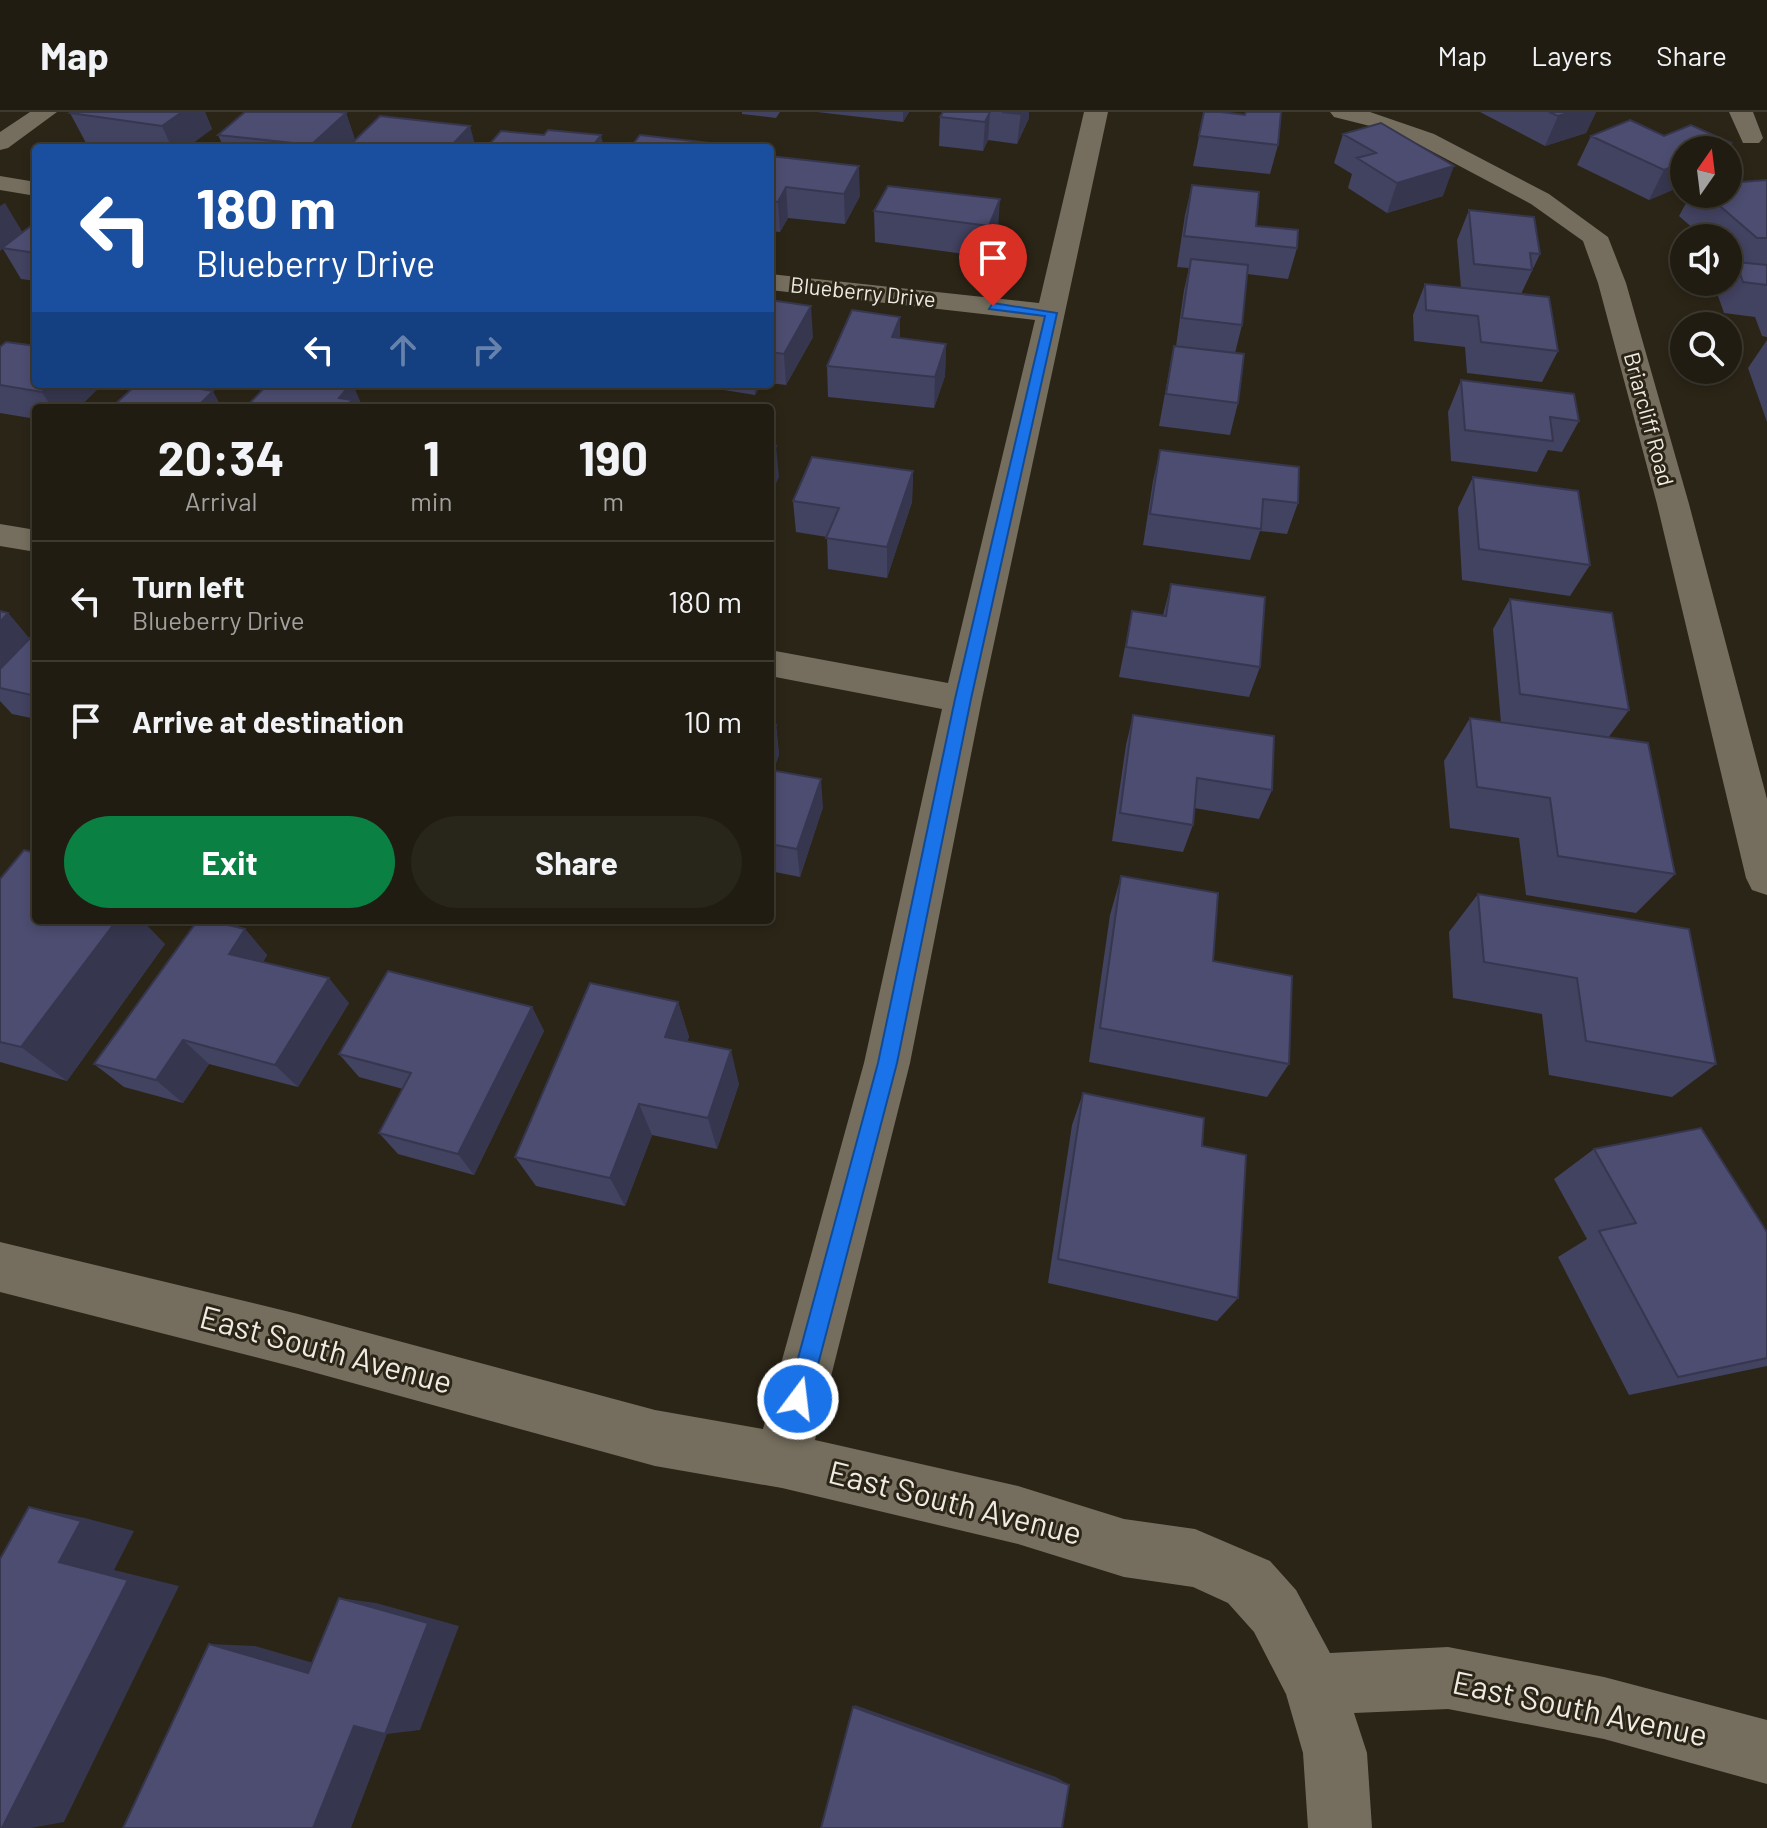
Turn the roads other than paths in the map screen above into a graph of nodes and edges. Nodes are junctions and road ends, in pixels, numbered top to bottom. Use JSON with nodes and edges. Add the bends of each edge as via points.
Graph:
{"nodes":[{"id":1,"x":45,"y":112,"type":"edge"},
{"id":2,"x":1096,"y":112,"type":"edge"},
{"id":3,"x":1342,"y":112,"type":"edge"},
{"id":4,"x":1741,"y":112,"type":"edge"},
{"id":5,"x":1751,"y":138,"type":"dead end"},
{"id":6,"x":0,"y":143,"type":"edge"},
{"id":7,"x":0,"y":183,"type":"edge"},
{"id":8,"x":32,"y":188,"type":"edge"},
{"id":9,"x":774,"y":282,"type":"edge"},
{"id":10,"x":1052,"y":313,"type":"junction"},
{"id":11,"x":0,"y":535,"type":"edge"},
{"id":12,"x":32,"y":540,"type":"edge"},
{"id":13,"x":774,"y":664,"type":"edge"},
{"id":14,"x":963,"y":699,"type":"junction"},
{"id":15,"x":1767,"y":878,"type":"edge"},
{"id":16,"x":0,"y":1267,"type":"edge"},
{"id":17,"x":782,"y":1460,"type":"junction"},
{"id":18,"x":1314,"y":1684,"type":"junction"},
{"id":19,"x":1767,"y":1752,"type":"edge"},
{"id":20,"x":1340,"y":1828,"type":"edge"}],
"edges":[{"from":1,"to":6,"type":"street"},
{"from":2,"to":10,"type":"street"},
{"from":3,"to":15,"type":"street","name":"Briarcliff Road","via":[[1426,139],[1540,199],[1595,237],[1673,504]]},
{"from":4,"to":5,"type":"street"},
{"from":7,"to":8,"type":"street"},
{"from":9,"to":10,"type":"street","name":"Blueberry Drive"},
{"from":10,"to":14,"type":"street"},
{"from":11,"to":12,"type":"street"},
{"from":13,"to":14,"type":"street"},
{"from":14,"to":17,"type":"street","via":[[887,1063]]},
{"from":16,"to":17,"type":"street","name":"East South Avenue","via":[[655,1438]]},
{"from":17,"to":18,"type":"street","name":"East South Avenue","via":[[1018,1515],[1124,1548],[1195,1558],[1249,1582],[1275,1611]]},
{"from":18,"to":19,"type":"street","name":"East South Avenue","via":[[1448,1678],[1604,1708]]},
{"from":18,"to":20,"type":"street","via":[[1335,1753]]}]}
